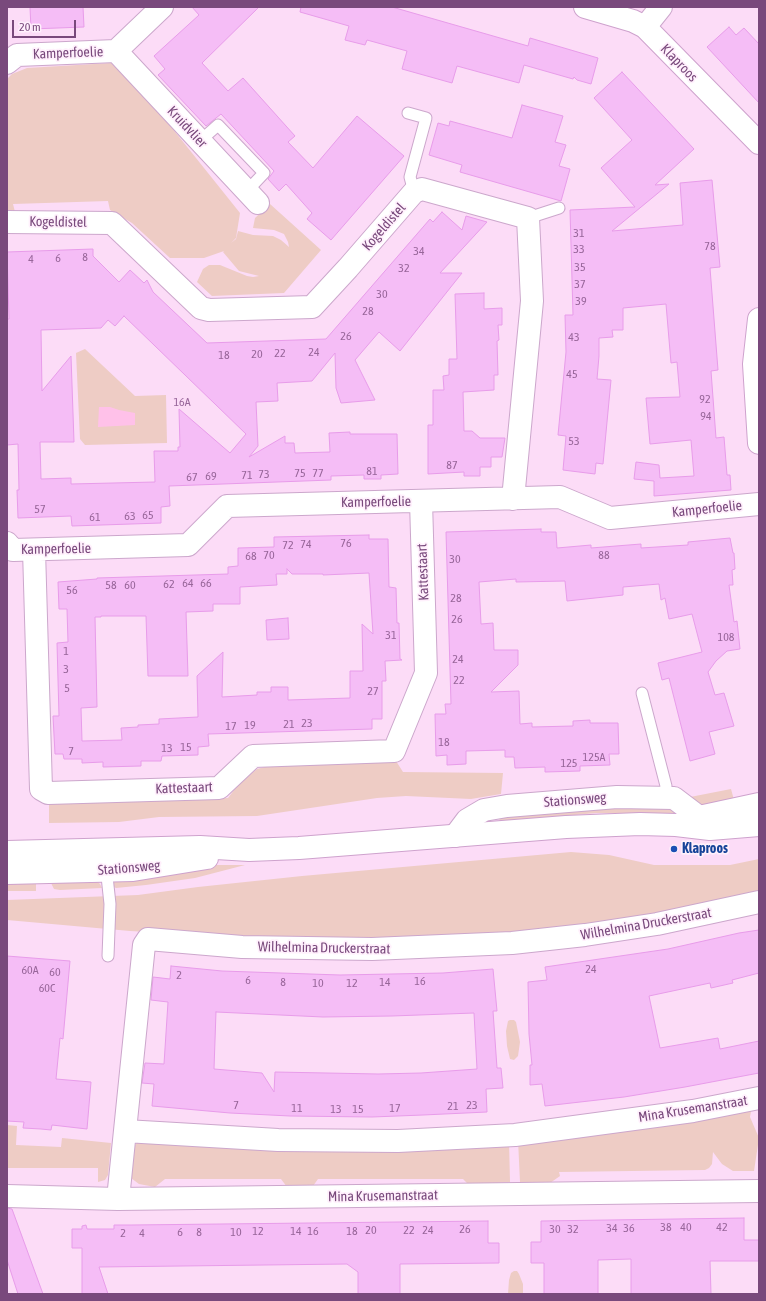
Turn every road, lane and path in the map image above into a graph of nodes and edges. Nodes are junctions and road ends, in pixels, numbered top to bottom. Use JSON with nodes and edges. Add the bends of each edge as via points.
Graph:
{"nodes":[{"id":1,"x":162,"y":7,"type":"edge"},
{"id":2,"x":585,"y":7,"type":"edge"},
{"id":3,"x":661,"y":7,"type":"edge"},
{"id":4,"x":645,"y":27,"type":"junction"},
{"id":5,"x":116,"y":51,"type":"junction"},
{"id":6,"x":7,"y":63,"type":"edge"},
{"id":7,"x":408,"y":113,"type":"dead end"},
{"id":8,"x":759,"y":143,"type":"edge"},
{"id":9,"x":414,"y":192,"type":"junction"},
{"id":10,"x":252,"y":197,"type":"dead end"},
{"id":11,"x":559,"y":208,"type":"dead end"},
{"id":12,"x":528,"y":218,"type":"junction"},
{"id":13,"x":7,"y":222,"type":"edge"},
{"id":14,"x":759,"y":320,"type":"edge"},
{"id":15,"x":759,"y":443,"type":"edge"},
{"id":16,"x":513,"y":499,"type":"junction"},
{"id":17,"x":421,"y":501,"type":"junction"},
{"id":18,"x":759,"y":504,"type":"edge"},
{"id":19,"x":7,"y":543,"type":"edge"},
{"id":20,"x":34,"y":550,"type":"junction"},
{"id":21,"x":642,"y":693,"type":"dead end"},
{"id":22,"x":664,"y":798,"type":"junction"},
{"id":23,"x":759,"y":804,"type":"edge"},
{"id":24,"x":699,"y":816,"type":"junction"},
{"id":25,"x":676,"y":825,"type":"junction"},
{"id":26,"x":759,"y":825,"type":"edge"},
{"id":27,"x":455,"y":836,"type":"junction"},
{"id":28,"x":104,"y":849,"type":"junction"},
{"id":29,"x":249,"y":850,"type":"junction"},
{"id":30,"x":7,"y":852,"type":"edge"},
{"id":31,"x":106,"y":871,"type":"junction"},
{"id":32,"x":7,"y":873,"type":"edge"},
{"id":33,"x":759,"y":902,"type":"edge"},
{"id":34,"x":108,"y":956,"type":"dead end"},
{"id":35,"x":759,"y":1098,"type":"edge"},
{"id":36,"x":125,"y":1131,"type":"junction"},
{"id":37,"x":759,"y":1191,"type":"edge"},
{"id":38,"x":7,"y":1196,"type":"edge"},
{"id":39,"x":118,"y":1199,"type":"junction"}],
"edges":[{"from":1,"to":5,"type":"street","name":"Kamperfoelie"},
{"from":2,"to":4,"type":"street","name":"Klaproos"},
{"from":3,"to":4,"type":"street"},
{"from":4,"to":8,"type":"street","name":"Klaproos"},
{"from":5,"to":6,"type":"street","name":"Kamperfoelie","via":[[17,55]]},
{"from":5,"to":10,"type":"street","name":"Kruidvlier"},
{"from":7,"to":9,"type":"lane","via":[[426,118],[410,177]]},
{"from":9,"to":12,"type":"street","name":"Kogeldistel","via":[[422,188]]},
{"from":9,"to":13,"type":"street","name":"Kogeldistel","via":[[312,307],[209,310],[201,308],[112,223]]},
{"from":11,"to":12,"type":"lane"},
{"from":12,"to":16,"type":"street","via":[[532,301]]},
{"from":14,"to":15,"type":"street","via":[[754,364]]},
{"from":16,"to":17,"type":"street","name":"Kamperfoelie"},
{"from":16,"to":18,"type":"street","name":"Kamperfoelie","via":[[560,497],[610,518]]},
{"from":17,"to":20,"type":"street","name":"Kamperfoelie","via":[[227,506],[188,545]]},
{"from":17,"to":20,"type":"street","name":"Kattestaart","via":[[426,672],[394,751],[253,756],[219,788],[48,792],[41,789]]},
{"from":19,"to":20,"type":"street","name":"Kamperfoelie","via":[[13,550]]},
{"from":21,"to":22,"type":"lane","via":[[666,786]]},
{"from":22,"to":24,"type":"street","name":"Stationsweg","via":[[674,798]]},
{"from":22,"to":27,"type":"street","name":"Stationsweg","via":[[617,797],[484,810],[467,820]]},
{"from":23,"to":24,"type":"street","name":"Stationsweg"},
{"from":24,"to":25,"type":"street","name":"Stationsweg"},
{"from":25,"to":26,"type":"street","name":"Stationsweg","via":[[710,829]]},
{"from":25,"to":27,"type":"street","name":"Stationsweg","via":[[566,827]]},
{"from":27,"to":29,"type":"street","name":"Stationsweg"},
{"from":28,"to":29,"type":"street","name":"Stationsweg","via":[[200,847]]},
{"from":28,"to":30,"type":"street","name":"Stationsweg"},
{"from":28,"to":31,"type":"lane"},
{"from":29,"to":31,"type":"street","name":"Stationsweg","via":[[133,870]]},
{"from":31,"to":32,"type":"street","name":"Stationsweg"},
{"from":31,"to":34,"type":"lane","via":[[110,904]]},
{"from":33,"to":36,"type":"street","name":"Wilhelmina Druckerstraat","via":[[657,924],[512,943],[372,950],[242,947],[148,939],[144,945]]},
{"from":35,"to":36,"type":"street","name":"Mina Krusemanstraat","via":[[693,1111],[515,1135],[398,1141],[278,1140]]},
{"from":36,"to":39,"type":"street","name":"Wilhelmina Druckerstraat"},
{"from":37,"to":39,"type":"street","name":"Mina Krusemanstraat"},
{"from":38,"to":39,"type":"street","name":"Mina Krusemanstraat"}]}
